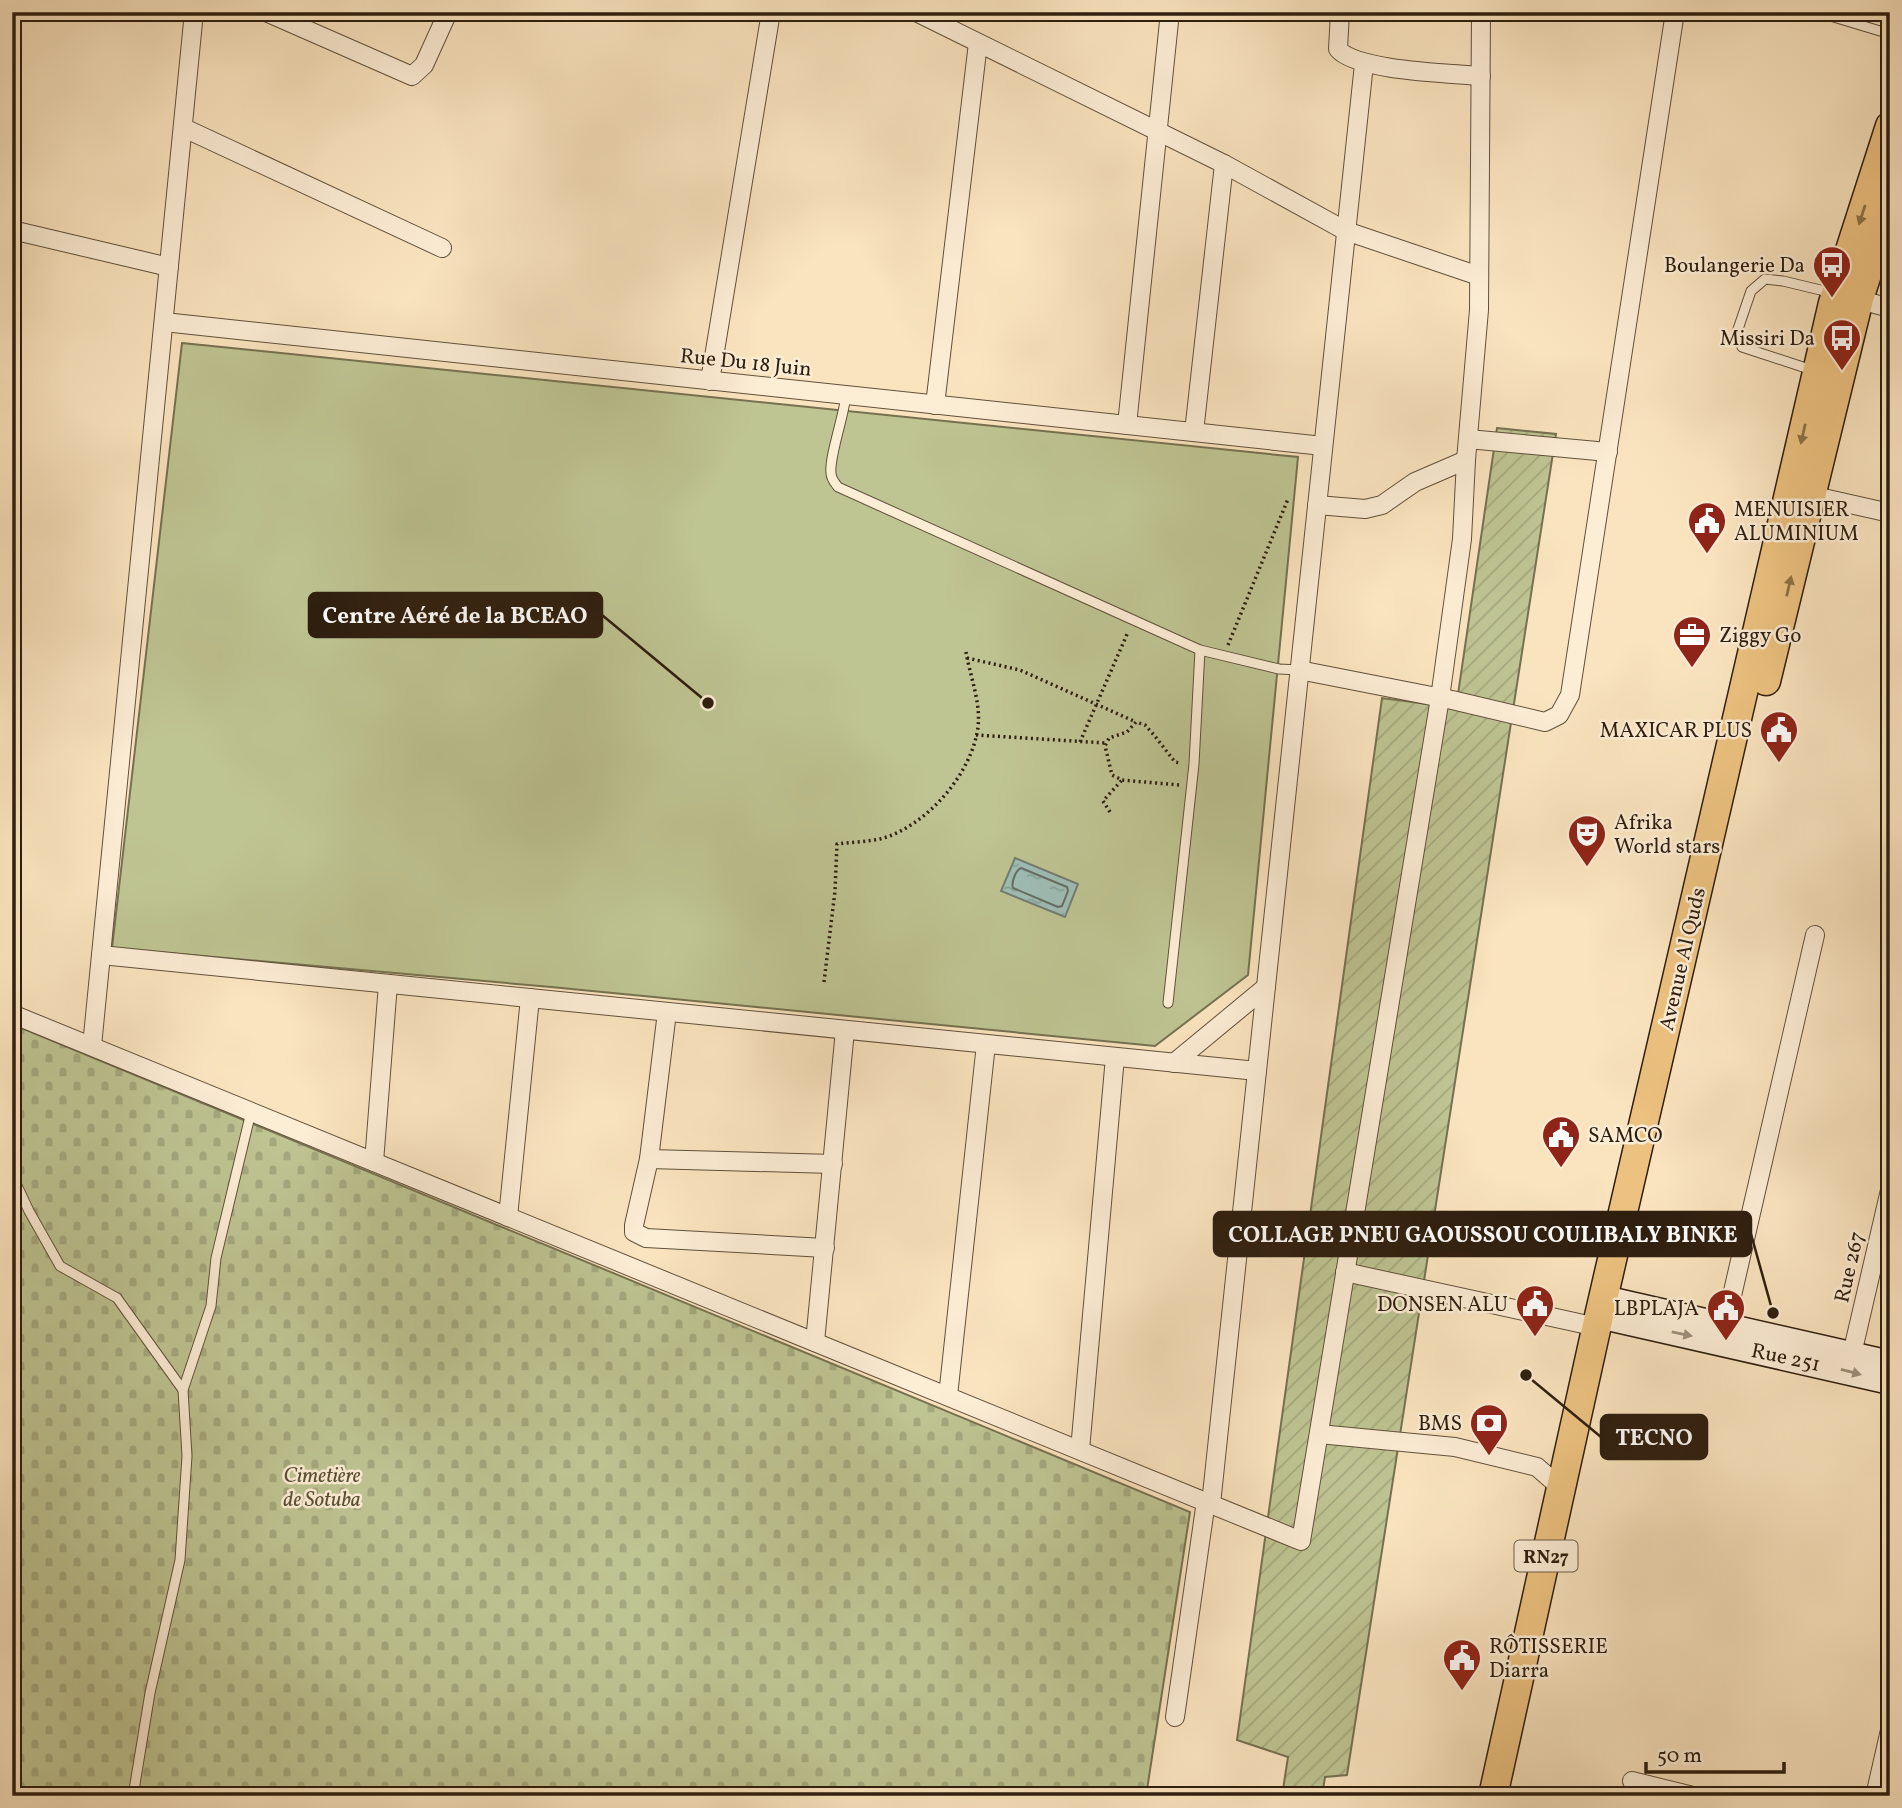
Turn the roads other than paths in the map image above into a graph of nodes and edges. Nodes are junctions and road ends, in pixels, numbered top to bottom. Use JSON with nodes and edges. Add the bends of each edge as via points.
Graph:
{"nodes":[{"id":1,"x":194,"y":12,"type":"edge"},
{"id":2,"x":266,"y":12,"type":"edge"},
{"id":3,"x":448,"y":12,"type":"edge"},
{"id":4,"x":771,"y":12,"type":"edge"},
{"id":5,"x":916,"y":12,"type":"edge"},
{"id":6,"x":1170,"y":12,"type":"edge"},
{"id":7,"x":1339,"y":12,"type":"edge"},
{"id":8,"x":1481,"y":12,"type":"edge"},
{"id":9,"x":1675,"y":12,"type":"edge"},
{"id":10,"x":1817,"y":12,"type":"edge"},
{"id":11,"x":1890,"y":34,"type":"edge"},
{"id":12,"x":978,"y":43,"type":"junction"},
{"id":13,"x":1364,"y":64,"type":"junction"},
{"id":14,"x":1480,"y":76,"type":"junction"},
{"id":15,"x":1890,"y":126,"type":"edge"},
{"id":16,"x":184,"y":128,"type":"junction"},
{"id":17,"x":1158,"y":131,"type":"junction"},
{"id":18,"x":1224,"y":164,"type":"junction"},
{"id":19,"x":1890,"y":202,"type":"edge"},
{"id":20,"x":12,"y":230,"type":"edge"},
{"id":21,"x":1346,"y":231,"type":"junction"},
{"id":22,"x":442,"y":248,"type":"dead end"},
{"id":23,"x":169,"y":267,"type":"junction"},
{"id":24,"x":1479,"y":276,"type":"junction"},
{"id":25,"x":1848,"y":296,"type":"junction"},
{"id":26,"x":1890,"y":308,"type":"edge"},
{"id":27,"x":164,"y":322,"type":"junction"},
{"id":28,"x":1818,"y":371,"type":"junction"},
{"id":29,"x":710,"y":381,"type":"junction"},
{"id":30,"x":846,"y":395,"type":"junction"},
{"id":31,"x":934,"y":405,"type":"junction"},
{"id":32,"x":1127,"y":425,"type":"junction"},
{"id":33,"x":1194,"y":432,"type":"junction"},
{"id":34,"x":1468,"y":439,"type":"junction"},
{"id":35,"x":1323,"y":446,"type":"junction"},
{"id":36,"x":1608,"y":452,"type":"junction"},
{"id":37,"x":1466,"y":460,"type":"junction"},
{"id":38,"x":1810,"y":495,"type":"junction"},
{"id":39,"x":1317,"y":505,"type":"junction"},
{"id":40,"x":1890,"y":513,"type":"edge"},
{"id":41,"x":1200,"y":650,"type":"junction"},
{"id":42,"x":1299,"y":670,"type":"junction"},
{"id":43,"x":1440,"y":698,"type":"junction"},
{"id":44,"x":1815,"y":934,"type":"dead end"},
{"id":45,"x":101,"y":955,"type":"junction"},
{"id":46,"x":388,"y":984,"type":"junction"},
{"id":47,"x":1266,"y":987,"type":"junction"},
{"id":48,"x":530,"y":998,"type":"junction"},
{"id":49,"x":1168,"y":1003,"type":"dead end"},
{"id":50,"x":667,"y":1012,"type":"junction"},
{"id":51,"x":12,"y":1014,"type":"edge"},
{"id":52,"x":845,"y":1030,"type":"junction"},
{"id":53,"x":986,"y":1044,"type":"junction"},
{"id":54,"x":92,"y":1046,"type":"junction"},
{"id":55,"x":1115,"y":1057,"type":"junction"},
{"id":56,"x":1174,"y":1063,"type":"junction"},
{"id":57,"x":1257,"y":1071,"type":"junction"},
{"id":58,"x":251,"y":1111,"type":"junction"},
{"id":59,"x":649,"y":1160,"type":"junction"},
{"id":60,"x":374,"y":1162,"type":"junction"},
{"id":61,"x":833,"y":1164,"type":"junction"},
{"id":62,"x":12,"y":1175,"type":"edge"},
{"id":63,"x":1890,"y":1190,"type":"edge"},
{"id":64,"x":508,"y":1217,"type":"junction"},
{"id":65,"x":825,"y":1248,"type":"junction"},
{"id":66,"x":1345,"y":1272,"type":"junction"},
{"id":67,"x":1607,"y":1313,"type":"junction"},
{"id":68,"x":1726,"y":1326,"type":"junction"},
{"id":69,"x":815,"y":1342,"type":"junction"},
{"id":70,"x":1852,"y":1354,"type":"junction"},
{"id":71,"x":1890,"y":1363,"type":"edge"},
{"id":72,"x":1890,"y":1382,"type":"edge"},
{"id":73,"x":183,"y":1390,"type":"junction"},
{"id":74,"x":948,"y":1396,"type":"junction"},
{"id":75,"x":1319,"y":1434,"type":"junction"},
{"id":76,"x":1080,"y":1450,"type":"junction"},
{"id":77,"x":1561,"y":1488,"type":"junction"},
{"id":78,"x":1208,"y":1503,"type":"junction"},
{"id":79,"x":1175,"y":1717,"type":"dead end"},
{"id":80,"x":1890,"y":1730,"type":"edge"},
{"id":81,"x":1632,"y":1782,"type":"dead end"},
{"id":82,"x":133,"y":1796,"type":"edge"},
{"id":83,"x":1493,"y":1796,"type":"edge"},
{"id":84,"x":1510,"y":1796,"type":"edge"},
{"id":85,"x":1693,"y":1796,"type":"edge"},
{"id":86,"x":1875,"y":1796,"type":"edge"}],
"edges":[{"from":1,"to":16,"type":"street"},
{"from":2,"to":3,"type":"street","via":[[412,76],[424,65]]},
{"from":4,"to":29,"type":"street"},
{"from":5,"to":12,"type":"street"},
{"from":6,"to":17,"type":"street"},
{"from":7,"to":13,"type":"street","via":[[1338,49]]},
{"from":8,"to":14,"type":"street"},
{"from":9,"to":36,"type":"street"},
{"from":10,"to":11,"type":"lane"},
{"from":12,"to":17,"type":"street"},
{"from":12,"to":31,"type":"street"},
{"from":13,"to":14,"type":"street"},
{"from":13,"to":21,"type":"street"},
{"from":14,"to":24,"type":"street"},
{"from":15,"to":25,"type":"main road","name":"Avenue Al Quds","number":"RN27","one_way":true},
{"from":16,"to":22,"type":"street"},
{"from":16,"to":23,"type":"street"},
{"from":17,"to":18,"type":"street"},
{"from":17,"to":32,"type":"street"},
{"from":18,"to":21,"type":"street"},
{"from":18,"to":33,"type":"street"},
{"from":19,"to":25,"type":"main road","name":"Avenue Al Quds","number":"RN27"},
{"from":20,"to":23,"type":"street"},
{"from":21,"to":24,"type":"street"},
{"from":21,"to":35,"type":"street"},
{"from":23,"to":27,"type":"street"},
{"from":24,"to":34,"type":"street"},
{"from":25,"to":26,"type":"street"},
{"from":25,"to":28,"type":"main road","name":"Avenue Al Quds","number":"RN27"},
{"from":25,"to":28,"type":"lane","via":[[1765,279],[1751,291],[1737,332],[1742,347]]},
{"from":25,"to":38,"type":"main road","name":"Avenue Al Quds","number":"RN27"},
{"from":27,"to":29,"type":"street","name":"Rue Du 18 Juin"},
{"from":27,"to":45,"type":"street"},
{"from":28,"to":67,"type":"main road","name":"Avenue Al Quds","number":"RN27","one_way":true},
{"from":29,"to":30,"type":"street","name":"Rue Du 18 Juin"},
{"from":30,"to":31,"type":"street","name":"Rue Du 18 Juin"},
{"from":30,"to":41,"type":"lane","via":[[830,470],[838,488]]},
{"from":31,"to":32,"type":"street","name":"Rue Du 18 Juin"},
{"from":32,"to":33,"type":"street","name":"Rue Du 18 Juin"},
{"from":33,"to":35,"type":"street","name":"Rue Du 18 Juin"},
{"from":34,"to":36,"type":"street"},
{"from":34,"to":37,"type":"street"},
{"from":35,"to":39,"type":"street"},
{"from":36,"to":43,"type":"street","via":[[1570,695],[1559,715],[1545,722]]},
{"from":37,"to":39,"type":"street","via":[[1415,482],[1382,505],[1364,509]]},
{"from":37,"to":43,"type":"street","via":[[1462,539]]},
{"from":38,"to":40,"type":"street"},
{"from":67,"to":38,"type":"main road","name":"Avenue Al Quds","number":"RN27","one_way":true},
{"from":39,"to":42,"type":"street"},
{"from":41,"to":42,"type":"lane"},
{"from":41,"to":49,"type":"lane"},
{"from":42,"to":43,"type":"street"},
{"from":42,"to":47,"type":"street"},
{"from":43,"to":66,"type":"street"},
{"from":44,"to":68,"type":"street"},
{"from":45,"to":46,"type":"street"},
{"from":45,"to":54,"type":"street"},
{"from":46,"to":48,"type":"street"},
{"from":46,"to":60,"type":"street"},
{"from":47,"to":56,"type":"street"},
{"from":47,"to":57,"type":"street"},
{"from":48,"to":50,"type":"street"},
{"from":48,"to":64,"type":"street"},
{"from":50,"to":52,"type":"street"},
{"from":50,"to":59,"type":"street"},
{"from":51,"to":54,"type":"street"},
{"from":52,"to":53,"type":"street"},
{"from":52,"to":61,"type":"street"},
{"from":53,"to":55,"type":"street"},
{"from":53,"to":74,"type":"street"},
{"from":54,"to":58,"type":"street"},
{"from":55,"to":56,"type":"street"},
{"from":55,"to":76,"type":"street"},
{"from":56,"to":57,"type":"street"},
{"from":57,"to":78,"type":"street"},
{"from":58,"to":60,"type":"street"},
{"from":58,"to":73,"type":"lane","via":[[216,1258],[211,1306]]},
{"from":59,"to":61,"type":"street"},
{"from":59,"to":65,"type":"street","via":[[634,1232],[646,1238]]},
{"from":60,"to":64,"type":"street"},
{"from":61,"to":65,"type":"street"},
{"from":62,"to":73,"type":"lane","via":[[60,1266],[117,1298]]},
{"from":63,"to":70,"type":"street","name":"Rue 267"},
{"from":64,"to":69,"type":"street"},
{"from":65,"to":69,"type":"street"},
{"from":66,"to":67,"type":"street"},
{"from":66,"to":75,"type":"street"},
{"from":67,"to":68,"type":"main road","name":"Rue 251"},
{"from":67,"to":72,"type":"main road","name":"Rue 251","one_way":true},
{"from":67,"to":77,"type":"main road","name":"Avenue Al Quds","number":"RN27"},
{"from":67,"to":84,"type":"main road","name":"Avenue Al Quds","number":"RN27"},
{"from":68,"to":70,"type":"main road","name":"Rue 251"},
{"from":69,"to":74,"type":"street"},
{"from":70,"to":71,"type":"main road","name":"Rue 251"},
{"from":73,"to":82,"type":"lane","via":[[187,1456],[180,1560]]},
{"from":74,"to":76,"type":"street"},
{"from":75,"to":77,"type":"street","via":[[1455,1447],[1537,1467]]},
{"from":75,"to":78,"type":"street","via":[[1301,1541]]},
{"from":76,"to":78,"type":"street"},
{"from":77,"to":83,"type":"main road","name":"Avenue Al Quds","number":"RN27"},
{"from":78,"to":79,"type":"street"},
{"from":80,"to":86,"type":"street"},
{"from":81,"to":85,"type":"street"}]}
